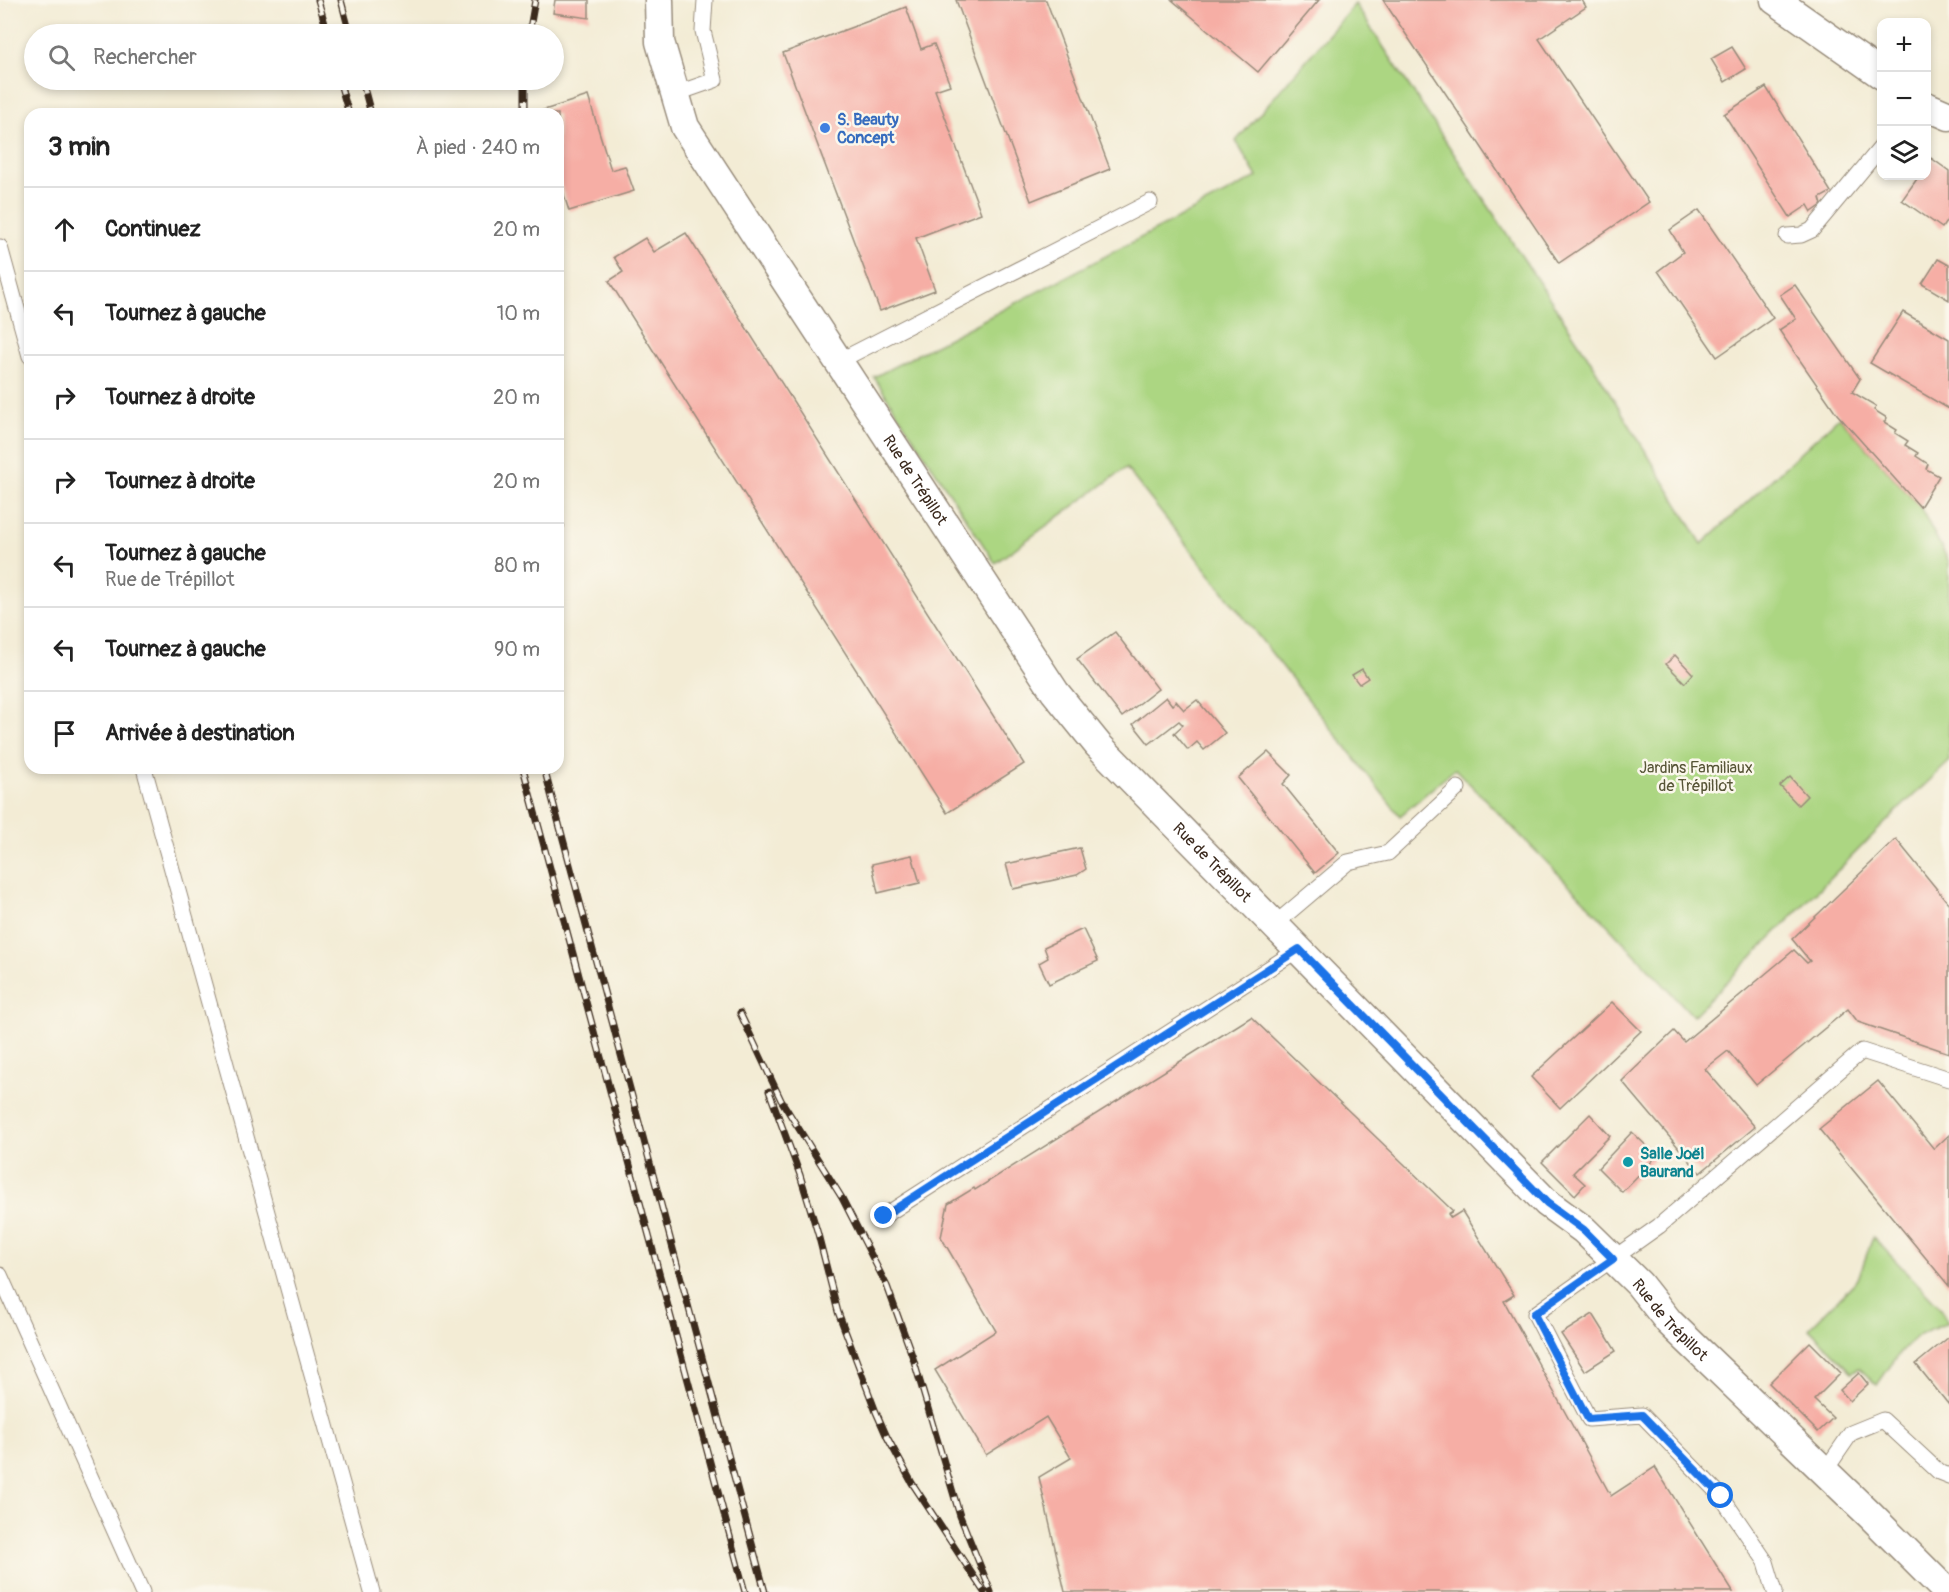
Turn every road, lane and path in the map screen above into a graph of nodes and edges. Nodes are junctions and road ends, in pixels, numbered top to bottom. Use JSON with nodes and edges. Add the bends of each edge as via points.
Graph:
{"nodes":[{"id":1,"x":659,"y":0,"type":"edge"},
{"id":2,"x":705,"y":0,"type":"edge"},
{"id":3,"x":1775,"y":0,"type":"edge"},
{"id":4,"x":1877,"y":72,"type":"edge"},
{"id":5,"x":675,"y":94,"type":"junction"},
{"id":6,"x":1931,"y":108,"type":"edge"},
{"id":7,"x":1949,"y":116,"type":"edge"},
{"id":8,"x":1877,"y":151,"type":"edge"},
{"id":9,"x":1150,"y":202,"type":"dead end"},
{"id":10,"x":1787,"y":236,"type":"dead end"},
{"id":11,"x":0,"y":247,"type":"edge"},
{"id":12,"x":24,"y":334,"type":"edge"},
{"id":13,"x":839,"y":361,"type":"junction"},
{"id":14,"x":146,"y":774,"type":"edge"},
{"id":15,"x":1458,"y":788,"type":"dead end"},
{"id":16,"x":1275,"y":924,"type":"junction"},
{"id":17,"x":1299,"y":949,"type":"junction"},
{"id":18,"x":1949,"y":1079,"type":"edge"},
{"id":19,"x":884,"y":1216,"type":"dead end"},
{"id":20,"x":1613,"y":1259,"type":"junction"},
{"id":21,"x":0,"y":1275,"type":"edge"},
{"id":22,"x":1825,"y":1471,"type":"junction"},
{"id":23,"x":1949,"y":1476,"type":"edge"},
{"id":24,"x":142,"y":1592,"type":"edge"},
{"id":25,"x":372,"y":1592,"type":"edge"},
{"id":26,"x":1775,"y":1592,"type":"edge"},
{"id":27,"x":1947,"y":1592,"type":"edge"}],
"edges":[{"from":1,"to":5,"type":"street","name":"Rue de Trépillot","via":[[660,42]]},
{"from":2,"to":5,"type":"lane","via":[[703,31],[715,80]]},
{"from":3,"to":4,"type":"street"},
{"from":5,"to":13,"type":"street","name":"Rue de Trépillot","via":[[685,127]]},
{"from":6,"to":7,"type":"street"},
{"from":8,"to":10,"type":"lane","via":[[1812,230]]},
{"from":9,"to":13,"type":"lane"},
{"from":11,"to":12,"type":"lane"},
{"from":13,"to":16,"type":"street","name":"Rue de Trépillot","via":[[1055,692],[1098,745]]},
{"from":14,"to":25,"type":"lane"},
{"from":15,"to":16,"type":"lane","via":[[1388,853],[1348,862]]},
{"from":16,"to":17,"type":"street","name":"Rue de Trépillot"},
{"from":17,"to":19,"type":"lane"},
{"from":17,"to":20,"type":"street","name":"Rue de Trépillot","via":[[1547,1203],[1584,1230]]},
{"from":18,"to":20,"type":"lane","via":[[1862,1051],[1659,1226]]},
{"from":20,"to":22,"type":"street","name":"Rue de Trépillot","via":[[1669,1322]]},
{"from":20,"to":26,"type":"lane","via":[[1534,1314],[1588,1419],[1642,1415],[1721,1496],[1766,1562]]},
{"from":21,"to":24,"type":"lane"},
{"from":22,"to":23,"type":"lane","via":[[1851,1433],[1883,1420],[1939,1472]]},
{"from":22,"to":27,"type":"street","name":"Rue de Trépillot"}]}
